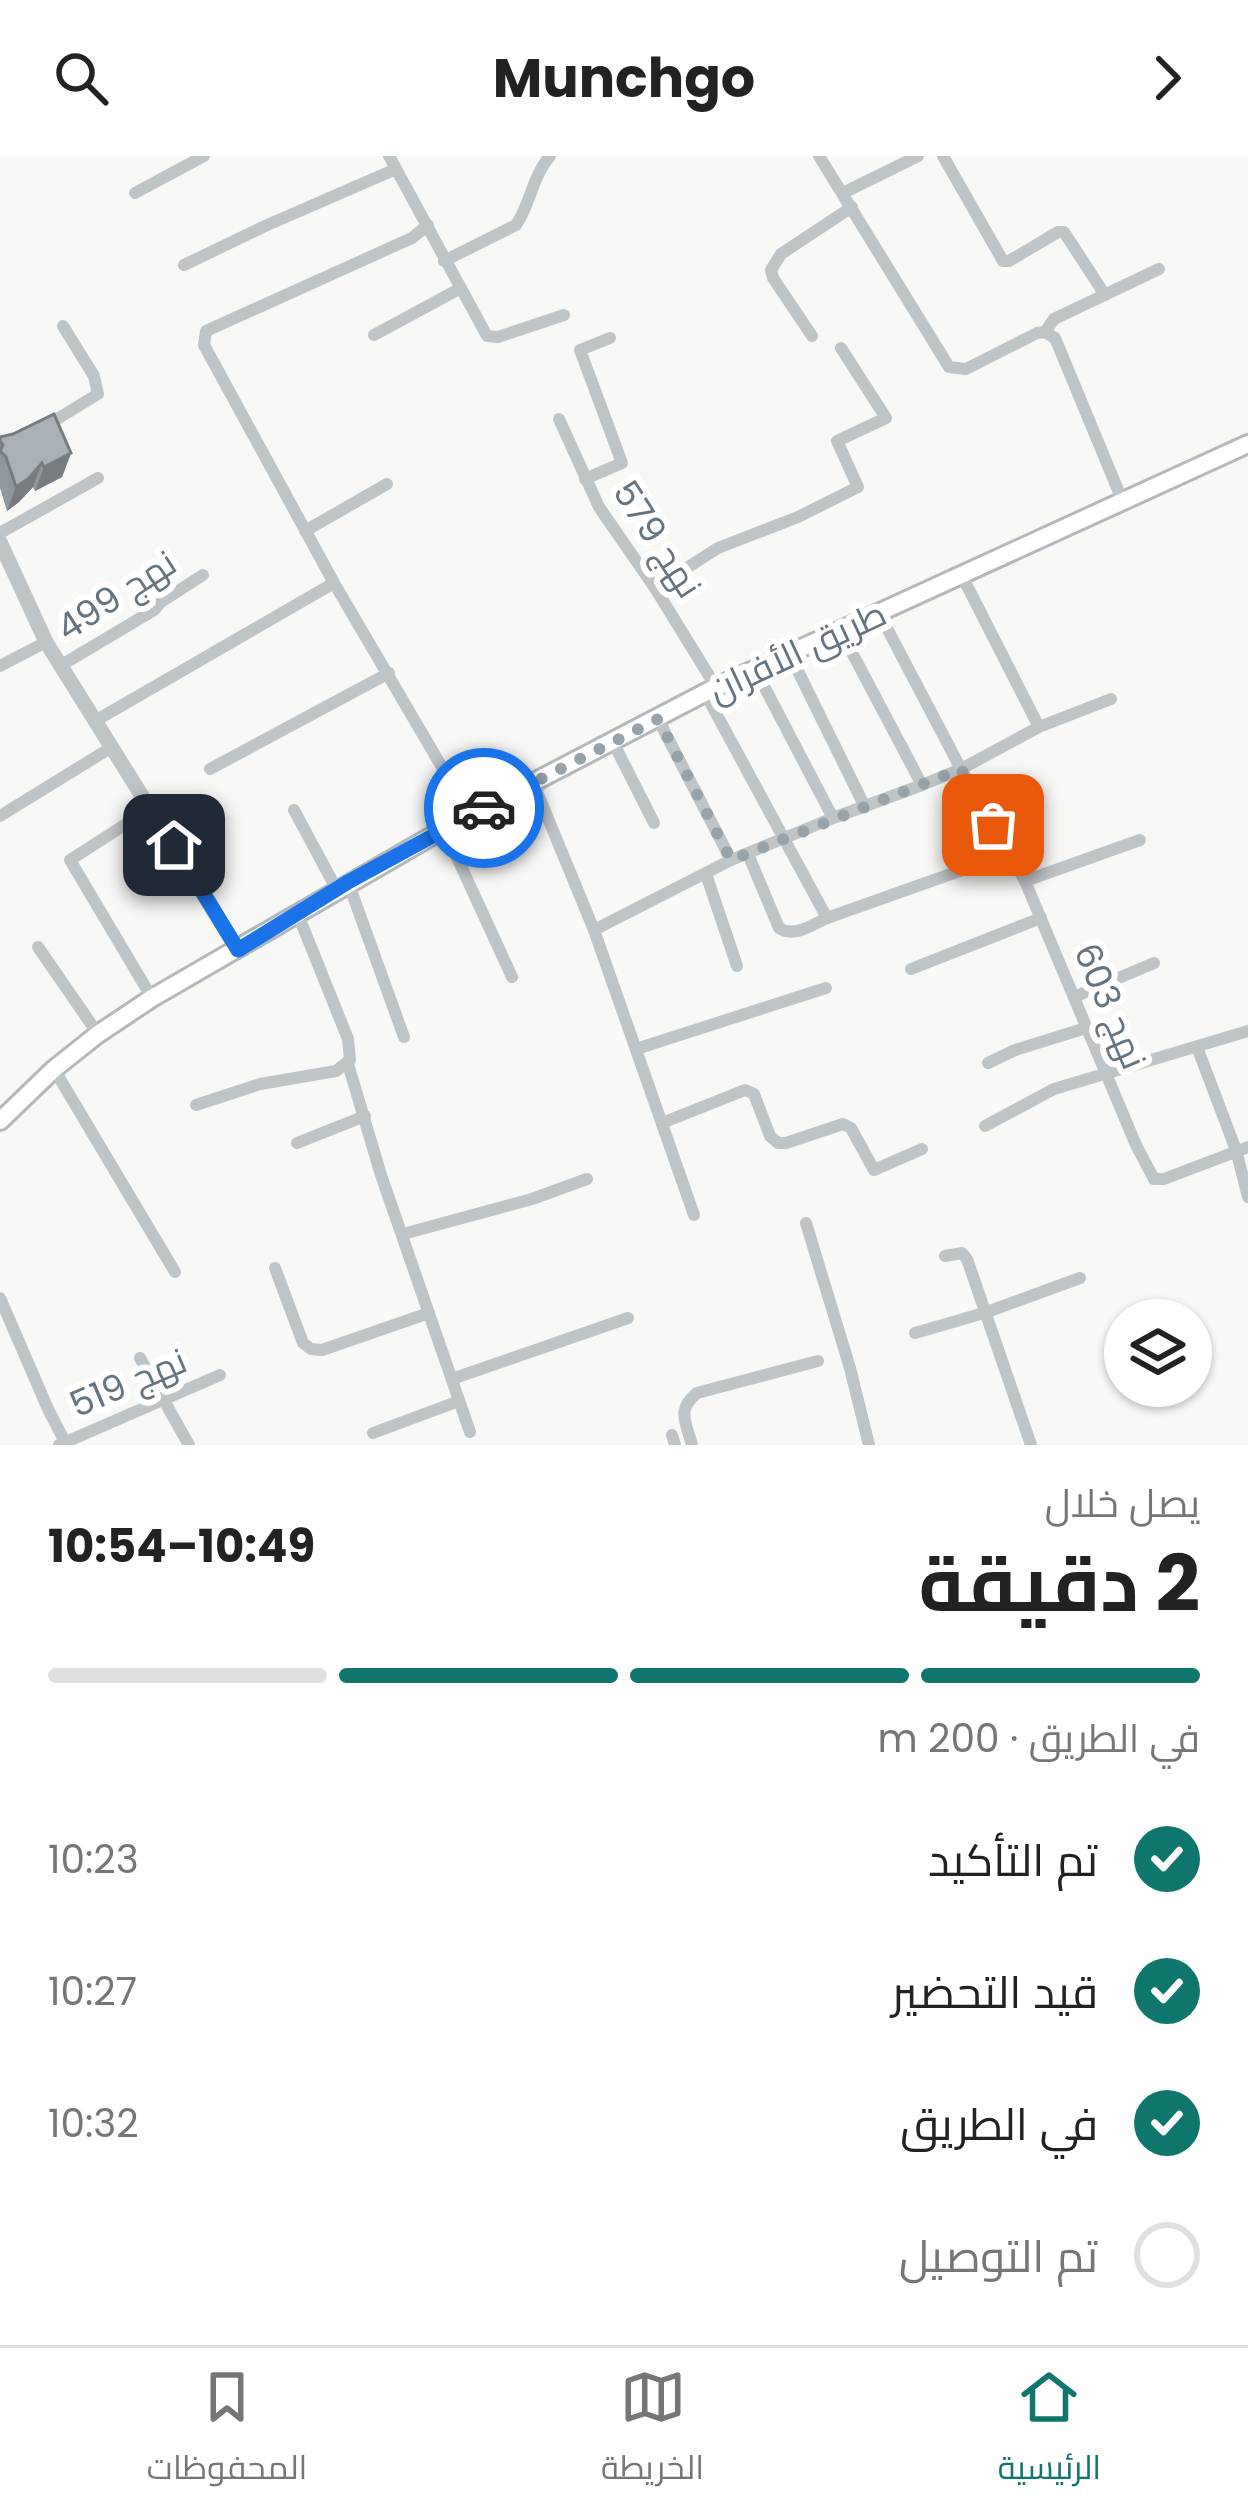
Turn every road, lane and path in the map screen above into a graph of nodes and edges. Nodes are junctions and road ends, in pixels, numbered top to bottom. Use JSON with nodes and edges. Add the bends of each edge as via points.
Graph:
{"nodes":[{"id":1,"x":204,"y":156,"type":"edge"},
{"id":2,"x":550,"y":156,"type":"edge"},
{"id":3,"x":819,"y":156,"type":"edge"},
{"id":4,"x":918,"y":156,"type":"edge"},
{"id":5,"x":943,"y":156,"type":"edge"},
{"id":6,"x":392,"y":162,"type":"edge"},
{"id":7,"x":135,"y":193,"type":"dead end"},
{"id":8,"x":843,"y":193,"type":"junction"},
{"id":9,"x":852,"y":208,"type":"junction"},
{"id":10,"x":428,"y":225,"type":"junction"},
{"id":11,"x":445,"y":261,"type":"junction"},
{"id":12,"x":184,"y":265,"type":"dead end"},
{"id":13,"x":1159,"y":269,"type":"dead end"},
{"id":14,"x":460,"y":288,"type":"junction"},
{"id":15,"x":1105,"y":295,"type":"junction"},
{"id":16,"x":564,"y":315,"type":"dead end"},
{"id":17,"x":63,"y":326,"type":"dead end"},
{"id":18,"x":1045,"y":332,"type":"junction"},
{"id":19,"x":374,"y":335,"type":"dead end"},
{"id":20,"x":812,"y":336,"type":"dead end"},
{"id":21,"x":610,"y":338,"type":"dead end"},
{"id":22,"x":841,"y":348,"type":"dead end"},
{"id":23,"x":559,"y":419,"type":"dead end"},
{"id":24,"x":29,"y":434,"type":"edge"},
{"id":25,"x":1248,"y":444,"type":"edge"},
{"id":26,"x":98,"y":478,"type":"dead end"},
{"id":27,"x":585,"y":479,"type":"junction"},
{"id":28,"x":387,"y":484,"type":"dead end"},
{"id":29,"x":1123,"y":502,"type":"junction"},
{"id":30,"x":305,"y":532,"type":"junction"},
{"id":31,"x":0,"y":538,"type":"edge"},
{"id":32,"x":203,"y":574,"type":"dead end"},
{"id":33,"x":962,"y":576,"type":"junction"},
{"id":34,"x":334,"y":583,"type":"junction"},
{"id":35,"x":655,"y":588,"type":"junction"},
{"id":36,"x":879,"y":613,"type":"junction"},
{"id":37,"x":840,"y":630,"type":"junction"},
{"id":38,"x":46,"y":642,"type":"junction"},
{"id":39,"x":789,"y":653,"type":"junction"},
{"id":40,"x":0,"y":666,"type":"edge"},
{"id":41,"x":60,"y":666,"type":"junction"},
{"id":42,"x":754,"y":669,"type":"junction"},
{"id":43,"x":389,"y":673,"type":"junction"},
{"id":44,"x":711,"y":690,"type":"junction"},
{"id":45,"x":1111,"y":699,"type":"dead end"},
{"id":46,"x":658,"y":719,"type":"junction"},
{"id":47,"x":94,"y":721,"type":"junction"},
{"id":48,"x":1039,"y":727,"type":"junction"},
{"id":49,"x":613,"y":742,"type":"junction"},
{"id":50,"x":112,"y":747,"type":"junction"},
{"id":51,"x":210,"y":769,"type":"dead end"},
{"id":52,"x":961,"y":769,"type":"junction"},
{"id":53,"x":532,"y":782,"type":"junction"},
{"id":54,"x":922,"y":785,"type":"junction"},
{"id":55,"x":865,"y":807,"type":"junction"},
{"id":56,"x":151,"y":808,"type":"junction"},
{"id":57,"x":294,"y":810,"type":"dead end"},
{"id":58,"x":470,"y":815,"type":"junction"},
{"id":59,"x":0,"y":816,"type":"edge"},
{"id":60,"x":832,"y":818,"type":"junction"},
{"id":61,"x":654,"y":823,"type":"dead end"},
{"id":62,"x":445,"y":829,"type":"junction"},
{"id":63,"x":786,"y":839,"type":"junction"},
{"id":64,"x":1140,"y":840,"type":"dead end"},
{"id":65,"x":1010,"y":853,"type":"junction"},
{"id":66,"x":748,"y":854,"type":"junction"},
{"id":67,"x":731,"y":860,"type":"junction"},
{"id":68,"x":706,"y":874,"type":"junction"},
{"id":69,"x":1025,"y":881,"type":"junction"},
{"id":70,"x":342,"y":886,"type":"junction"},
{"id":71,"x":298,"y":912,"type":"junction"},
{"id":72,"x":827,"y":918,"type":"junction"},
{"id":73,"x":1041,"y":918,"type":"junction"},
{"id":74,"x":594,"y":930,"type":"junction"},
{"id":75,"x":38,"y":947,"type":"dead end"},
{"id":76,"x":238,"y":950,"type":"junction"},
{"id":77,"x":1154,"y":963,"type":"dead end"},
{"id":78,"x":737,"y":966,"type":"dead end"},
{"id":79,"x":911,"y":969,"type":"dead end"},
{"id":80,"x":512,"y":977,"type":"dead end"},
{"id":81,"x":826,"y":988,"type":"dead end"},
{"id":82,"x":1074,"y":997,"type":"junction"},
{"id":83,"x":152,"y":998,"type":"junction"},
{"id":84,"x":1086,"y":1028,"type":"junction"},
{"id":85,"x":1248,"y":1030,"type":"edge"},
{"id":86,"x":98,"y":1034,"type":"junction"},
{"id":87,"x":404,"y":1036,"type":"dead end"},
{"id":88,"x":1197,"y":1047,"type":"junction"},
{"id":89,"x":636,"y":1049,"type":"junction"},
{"id":90,"x":347,"y":1064,"type":"junction"},
{"id":91,"x":988,"y":1064,"type":"dead end"},
{"id":92,"x":54,"y":1069,"type":"junction"},
{"id":93,"x":1106,"y":1072,"type":"junction"},
{"id":94,"x":196,"y":1105,"type":"dead end"},
{"id":95,"x":4,"y":1108,"type":"edge"},
{"id":96,"x":364,"y":1116,"type":"junction"},
{"id":97,"x":662,"y":1123,"type":"junction"},
{"id":98,"x":985,"y":1126,"type":"dead end"},
{"id":99,"x":297,"y":1143,"type":"dead end"},
{"id":100,"x":922,"y":1149,"type":"dead end"},
{"id":101,"x":1242,"y":1149,"type":"edge"},
{"id":102,"x":587,"y":1179,"type":"dead end"},
{"id":103,"x":1248,"y":1197,"type":"edge"},
{"id":104,"x":694,"y":1215,"type":"dead end"},
{"id":105,"x":806,"y":1222,"type":"dead end"},
{"id":106,"x":403,"y":1234,"type":"junction"},
{"id":107,"x":945,"y":1256,"type":"dead end"},
{"id":108,"x":274,"y":1268,"type":"dead end"},
{"id":109,"x":175,"y":1272,"type":"dead end"},
{"id":110,"x":1080,"y":1278,"type":"dead end"},
{"id":111,"x":0,"y":1298,"type":"edge"},
{"id":112,"x":429,"y":1312,"type":"junction"},
{"id":113,"x":984,"y":1313,"type":"junction"},
{"id":114,"x":628,"y":1318,"type":"dead end"},
{"id":115,"x":915,"y":1333,"type":"dead end"},
{"id":116,"x":140,"y":1358,"type":"dead end"},
{"id":117,"x":818,"y":1361,"type":"dead end"},
{"id":118,"x":220,"y":1375,"type":"dead end"},
{"id":119,"x":452,"y":1379,"type":"junction"},
{"id":120,"x":161,"y":1400,"type":"junction"},
{"id":121,"x":459,"y":1401,"type":"junction"},
{"id":122,"x":470,"y":1432,"type":"dead end"},
{"id":123,"x":374,"y":1433,"type":"dead end"},
{"id":124,"x":63,"y":1444,"type":"edge"},
{"id":125,"x":189,"y":1445,"type":"edge"},
{"id":126,"x":692,"y":1445,"type":"edge"},
{"id":127,"x":869,"y":1445,"type":"edge"},
{"id":128,"x":1031,"y":1445,"type":"edge"}],
"edges":[{"from":1,"to":7,"type":"street"},
{"from":2,"to":11,"type":"street","via":[[516,225]]},
{"from":3,"to":8,"type":"street"},
{"from":4,"to":8,"type":"street"},
{"from":5,"to":15,"type":"street","via":[[1003,261],[1064,232]]},
{"from":6,"to":10,"type":"street"},
{"from":6,"to":12,"type":"street"},
{"from":8,"to":9,"type":"street"},
{"from":9,"to":18,"type":"street","via":[[949,367],[966,369]]},
{"from":9,"to":20,"type":"street","via":[[781,254],[771,270]]},
{"from":10,"to":11,"type":"street"},
{"from":10,"to":30,"type":"street","via":[[206,331],[204,345]]},
{"from":11,"to":14,"type":"street"},
{"from":13,"to":15,"type":"street"},
{"from":14,"to":16,"type":"street","via":[[487,336]]},
{"from":14,"to":19,"type":"street"},
{"from":15,"to":18,"type":"street"},
{"from":17,"to":24,"type":"street","via":[[98,394]]},
{"from":18,"to":29,"type":"street","via":[[1055,338]]},
{"from":21,"to":27,"type":"street","via":[[580,350],[622,463]]},
{"from":22,"to":35,"type":"street","via":[[886,418],[837,441],[858,487],[718,548]]},
{"from":23,"to":27,"type":"street","name":"نهج 579"},
{"from":25,"to":29,"type":"main road","name":"طريق الأفران"},
{"from":26,"to":31,"type":"street"},
{"from":27,"to":35,"type":"street","name":"نهج 579"},
{"from":28,"to":30,"type":"street"},
{"from":29,"to":33,"type":"main road","name":"طريق الأفران"},
{"from":30,"to":34,"type":"street"},
{"from":31,"to":38,"type":"street"},
{"from":32,"to":41,"type":"street","name":"نهج 499"},
{"from":33,"to":36,"type":"main road","name":"طريق الأفران"},
{"from":33,"to":48,"type":"street"},
{"from":34,"to":43,"type":"street"},
{"from":34,"to":47,"type":"street"},
{"from":35,"to":44,"type":"street","name":"نهج 579"},
{"from":36,"to":37,"type":"main road","name":"طريق الأفران"},
{"from":36,"to":52,"type":"street","name":"نهج 603"},
{"from":37,"to":39,"type":"main road","name":"طريق الأفران"},
{"from":37,"to":54,"type":"street"},
{"from":38,"to":40,"type":"street"},
{"from":38,"to":41,"type":"street"},
{"from":39,"to":42,"type":"main road","name":"طريق الأفران"},
{"from":39,"to":55,"type":"street"},
{"from":41,"to":47,"type":"street"},
{"from":42,"to":44,"type":"main road","name":"طريق الأفران"},
{"from":42,"to":60,"type":"street"},
{"from":43,"to":51,"type":"street"},
{"from":43,"to":58,"type":"street"},
{"from":44,"to":46,"type":"main road","name":"طريق الأفران"},
{"from":44,"to":63,"type":"street","name":"نهج 579"},
{"from":45,"to":48,"type":"street"},
{"from":46,"to":49,"type":"main road","name":"طريق الأفران"},
{"from":46,"to":67,"type":"street"},
{"from":47,"to":50,"type":"street"},
{"from":48,"to":52,"type":"street"},
{"from":49,"to":53,"type":"main road","name":"طريق الأفران"},
{"from":49,"to":61,"type":"street"},
{"from":50,"to":56,"type":"street"},
{"from":50,"to":59,"type":"street"},
{"from":52,"to":54,"type":"street"},
{"from":52,"to":65,"type":"street","name":"نهج 603"},
{"from":53,"to":58,"type":"main road","name":"طريق الأفران"},
{"from":53,"to":74,"type":"street"},
{"from":54,"to":55,"type":"street"},
{"from":55,"to":60,"type":"street"},
{"from":56,"to":76,"type":"street"},
{"from":56,"to":83,"type":"street","via":[[70,860]]},
{"from":57,"to":70,"type":"street"},
{"from":58,"to":62,"type":"main road","name":"طريق الأفران"},
{"from":60,"to":63,"type":"street"},
{"from":62,"to":70,"type":"main road","name":"طريق الأفران"},
{"from":62,"to":80,"type":"street"},
{"from":63,"to":66,"type":"street"},
{"from":63,"to":72,"type":"street","name":"نهج 579"},
{"from":64,"to":69,"type":"street"},
{"from":65,"to":69,"type":"street","name":"نهج 603"},
{"from":65,"to":72,"type":"street"},
{"from":66,"to":67,"type":"street"},
{"from":66,"to":72,"type":"street","via":[[782,931]]},
{"from":67,"to":68,"type":"street"},
{"from":68,"to":74,"type":"street"},
{"from":68,"to":78,"type":"street"},
{"from":69,"to":73,"type":"street","name":"نهج 603"},
{"from":70,"to":71,"type":"main road","name":"طريق الأفران"},
{"from":70,"to":87,"type":"street"},
{"from":71,"to":76,"type":"main road","name":"طريق الأفران"},
{"from":71,"to":90,"type":"street","via":[[348,1039]]},
{"from":73,"to":79,"type":"street"},
{"from":73,"to":82,"type":"street","name":"نهج 603"},
{"from":74,"to":89,"type":"street"},
{"from":75,"to":86,"type":"street"},
{"from":76,"to":83,"type":"main road","name":"طريق الأفران"},
{"from":77,"to":82,"type":"street"},
{"from":81,"to":89,"type":"street"},
{"from":82,"to":84,"type":"street","name":"نهج 603"},
{"from":83,"to":86,"type":"main road","name":"طريق الأفران"},
{"from":84,"to":91,"type":"street"},
{"from":84,"to":93,"type":"street","name":"نهج 603"},
{"from":85,"to":88,"type":"street"},
{"from":86,"to":92,"type":"main road","name":"طريق الأفران"},
{"from":88,"to":93,"type":"street"},
{"from":88,"to":101,"type":"street"},
{"from":89,"to":97,"type":"street"},
{"from":90,"to":94,"type":"street"},
{"from":90,"to":96,"type":"street"},
{"from":92,"to":95,"type":"main road","name":"طريق الأفران"},
{"from":92,"to":109,"type":"street"},
{"from":93,"to":98,"type":"street"},
{"from":93,"to":101,"type":"street","name":"نهج 603","via":[[1154,1179]]},
{"from":96,"to":99,"type":"street"},
{"from":96,"to":106,"type":"street"},
{"from":97,"to":100,"type":"street","via":[[745,1090],[778,1143],[844,1124],[874,1170]]},
{"from":97,"to":104,"type":"street"},
{"from":101,"to":103,"type":"street"},
{"from":102,"to":106,"type":"street"},
{"from":105,"to":127,"type":"street"},
{"from":106,"to":112,"type":"street"},
{"from":107,"to":113,"type":"street","via":[[964,1254]]},
{"from":108,"to":112,"type":"street","via":[[311,1349]]},
{"from":110,"to":113,"type":"street"},
{"from":111,"to":124,"type":"street"},
{"from":112,"to":119,"type":"street"},
{"from":113,"to":115,"type":"street"},
{"from":113,"to":128,"type":"street"},
{"from":114,"to":119,"type":"street"},
{"from":116,"to":120,"type":"street"},
{"from":117,"to":126,"type":"street","via":[[697,1394],[683,1411]]},
{"from":118,"to":120,"type":"street","name":"نهج 519"},
{"from":119,"to":121,"type":"street"},
{"from":120,"to":124,"type":"street","name":"نهج 519"},
{"from":120,"to":125,"type":"street"},
{"from":121,"to":122,"type":"street"},
{"from":121,"to":123,"type":"street"}]}
